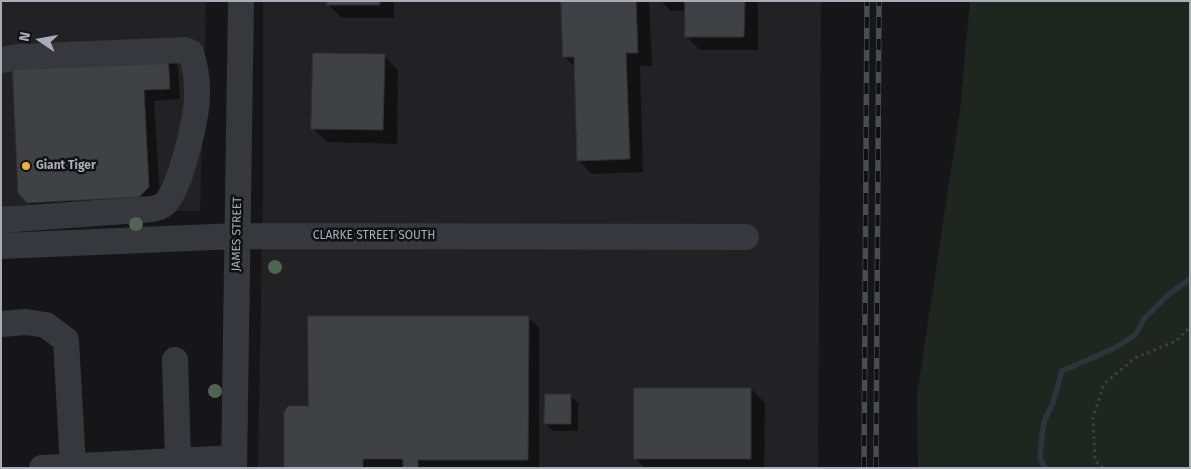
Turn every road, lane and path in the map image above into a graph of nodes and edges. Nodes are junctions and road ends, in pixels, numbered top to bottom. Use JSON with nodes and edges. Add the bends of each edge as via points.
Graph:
{"nodes":[{"id":1,"x":240,"y":1,"type":"edge"},
{"id":2,"x":1,"y":60,"type":"edge"},
{"id":3,"x":196,"y":113,"type":"junction"},
{"id":4,"x":239,"y":113,"type":"junction"},
{"id":5,"x":161,"y":207,"type":"junction"},
{"id":6,"x":2,"y":228,"type":"edge"},
{"id":7,"x":237,"y":236,"type":"junction"},
{"id":8,"x":746,"y":237,"type":"dead end"},
{"id":9,"x":162,"y":239,"type":"junction"},
{"id":10,"x":1,"y":324,"type":"edge"},
{"id":11,"x":1190,"y":327,"type":"edge"},
{"id":12,"x":175,"y":360,"type":"dead end"},
{"id":13,"x":178,"y":460,"type":"junction"},
{"id":14,"x":234,"y":463,"type":"edge"},
{"id":15,"x":73,"y":466,"type":"junction"},
{"id":16,"x":42,"y":468,"type":"edge"},
{"id":17,"x":1103,"y":468,"type":"edge"}],
"edges":[{"from":1,"to":4,"type":"street","name":"JAMES STREET"},
{"from":2,"to":3,"type":"street","via":[[185,50],[193,58]]},
{"from":3,"to":4,"type":"street"},
{"from":3,"to":5,"type":"street","via":[[178,179]]},
{"from":4,"to":7,"type":"street","name":"JAMES STREET"},
{"from":5,"to":6,"type":"street"},
{"from":5,"to":9,"type":"street"},
{"from":6,"to":9,"type":"street","name":"CLARKE STREET SOUTH"},
{"from":7,"to":8,"type":"street","name":"CLARKE STREET SOUTH"},
{"from":7,"to":9,"type":"street","name":"CLARKE STREET SOUTH"},
{"from":7,"to":14,"type":"street","name":"JAMES STREET"},
{"from":10,"to":15,"type":"street","via":[[26,322],[46,325],[66,340]]},
{"from":11,"to":17,"type":"path","via":[[1176,341],[1135,358],[1104,384],[1093,418],[1095,460]]},
{"from":12,"to":13,"type":"street"},
{"from":13,"to":14,"type":"street"},
{"from":13,"to":15,"type":"street"},
{"from":15,"to":16,"type":"street"}]}
